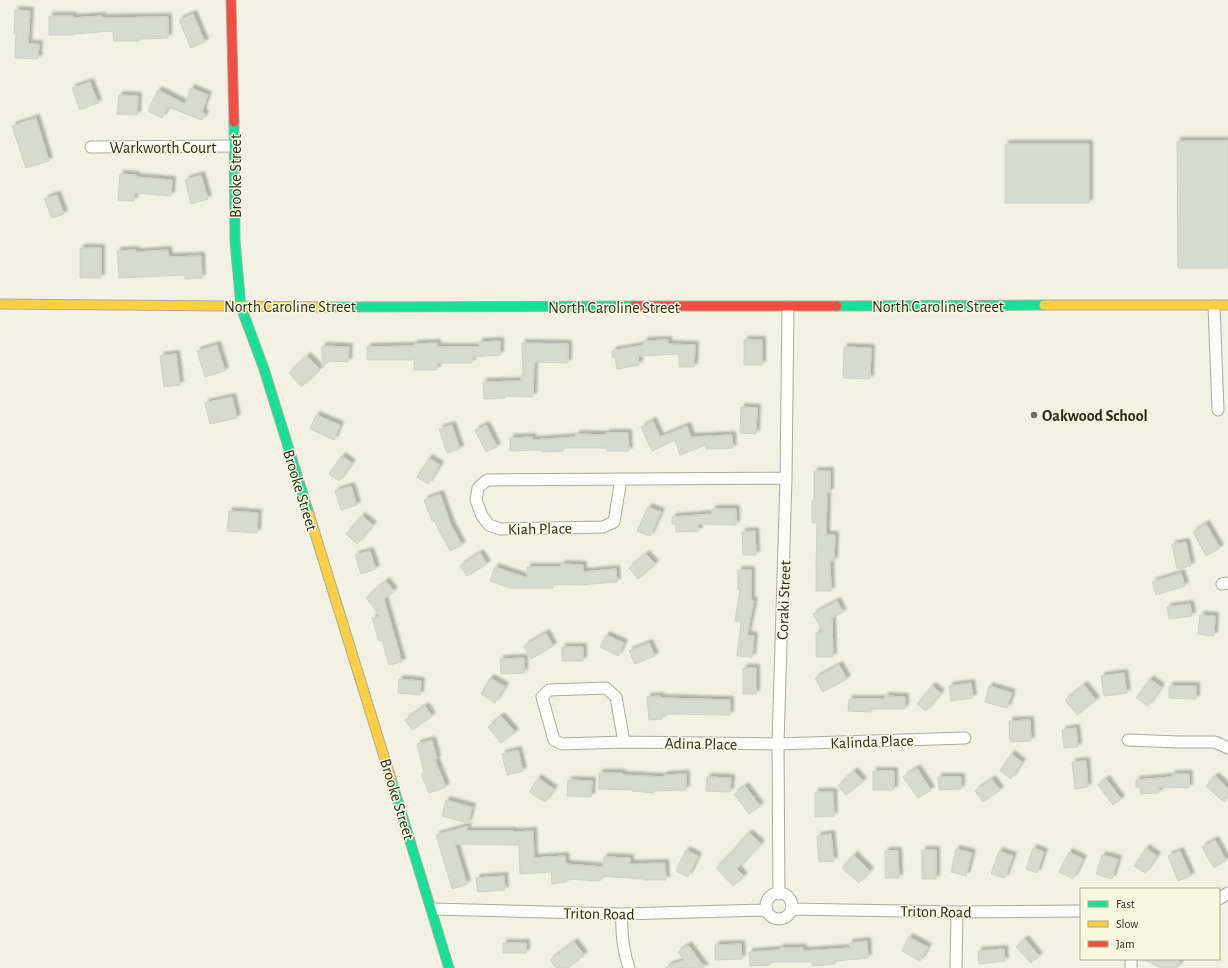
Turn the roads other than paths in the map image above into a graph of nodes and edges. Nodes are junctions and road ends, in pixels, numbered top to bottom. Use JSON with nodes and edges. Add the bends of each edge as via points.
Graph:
{"nodes":[{"id":1,"x":231,"y":0,"type":"edge"},
{"id":2,"x":235,"y":146,"type":"junction"},
{"id":3,"x":91,"y":147,"type":"dead end"},
{"id":4,"x":0,"y":304,"type":"edge"},
{"id":5,"x":1228,"y":305,"type":"edge"},
{"id":6,"x":1214,"y":306,"type":"junction"},
{"id":7,"x":241,"y":307,"type":"junction"},
{"id":8,"x":788,"y":307,"type":"junction"},
{"id":9,"x":1218,"y":410,"type":"dead end"},
{"id":10,"x":786,"y":478,"type":"junction"},
{"id":11,"x":621,"y":479,"type":"junction"},
{"id":12,"x":965,"y":738,"type":"dead end"},
{"id":13,"x":1128,"y":740,"type":"dead end"},
{"id":14,"x":624,"y":742,"type":"junction"},
{"id":15,"x":778,"y":744,"type":"junction"},
{"id":16,"x":1228,"y":748,"type":"edge"},
{"id":17,"x":779,"y":894,"type":"junction"},
{"id":18,"x":432,"y":909,"type":"junction"},
{"id":19,"x":791,"y":909,"type":"junction"},
{"id":20,"x":767,"y":910,"type":"junction"},
{"id":21,"x":1080,"y":910,"type":"edge"},
{"id":22,"x":957,"y":912,"type":"junction"},
{"id":23,"x":622,"y":914,"type":"junction"},
{"id":24,"x":449,"y":968,"type":"edge"},
{"id":25,"x":629,"y":968,"type":"edge"},
{"id":26,"x":956,"y":968,"type":"edge"}],
"edges":[{"from":1,"to":2,"type":"street","name":"Brooke Street"},
{"from":2,"to":3,"type":"street","name":"Warkworth Court"},
{"from":2,"to":7,"type":"street","name":"Brooke Street","via":[[235,240]]},
{"from":4,"to":7,"type":"street","name":"North Caroline Street"},
{"from":5,"to":6,"type":"street","name":"North Caroline Street"},
{"from":6,"to":8,"type":"street","name":"North Caroline Street"},
{"from":6,"to":9,"type":"street"},
{"from":7,"to":8,"type":"street","name":"North Caroline Street"},
{"from":7,"to":18,"type":"street","name":"Brooke Street","via":[[264,368]]},
{"from":8,"to":10,"type":"street","name":"Coraki Street"},
{"from":10,"to":11,"type":"street","name":"Kiah Place"},
{"from":10,"to":15,"type":"street","name":"Coraki Street"},
{"from":11,"to":11,"type":"street","name":"Kiah Place","via":[[487,480],[478,488],[476,500],[482,516],[489,525],[500,529],[603,527],[614,522]]},
{"from":12,"to":15,"type":"street","name":"Kalinda Place"},
{"from":13,"to":16,"type":"street","via":[[1215,742]]},
{"from":14,"to":14,"type":"street","name":"Adina Place","via":[[562,744],[554,740],[542,697],[549,690],[606,688],[616,697]]},
{"from":14,"to":15,"type":"street","name":"Adina Place"},
{"from":15,"to":17,"type":"street","name":"Coraki Street"},
{"from":17,"to":19,"type":"street","via":[[787,897]]},
{"from":17,"to":20,"type":"street","via":[[769,898]]},
{"from":18,"to":23,"type":"street","name":"Triton Road"},
{"from":18,"to":24,"type":"street","name":"Brooke Street"},
{"from":19,"to":20,"type":"street","via":[[787,916],[778,919],[770,916]]},
{"from":19,"to":22,"type":"street","name":"Triton Road"},
{"from":20,"to":23,"type":"street","name":"Triton Road"},
{"from":21,"to":22,"type":"street","name":"Triton Road"},
{"from":22,"to":26,"type":"street"},
{"from":23,"to":25,"type":"street","via":[[621,928]]}]}
